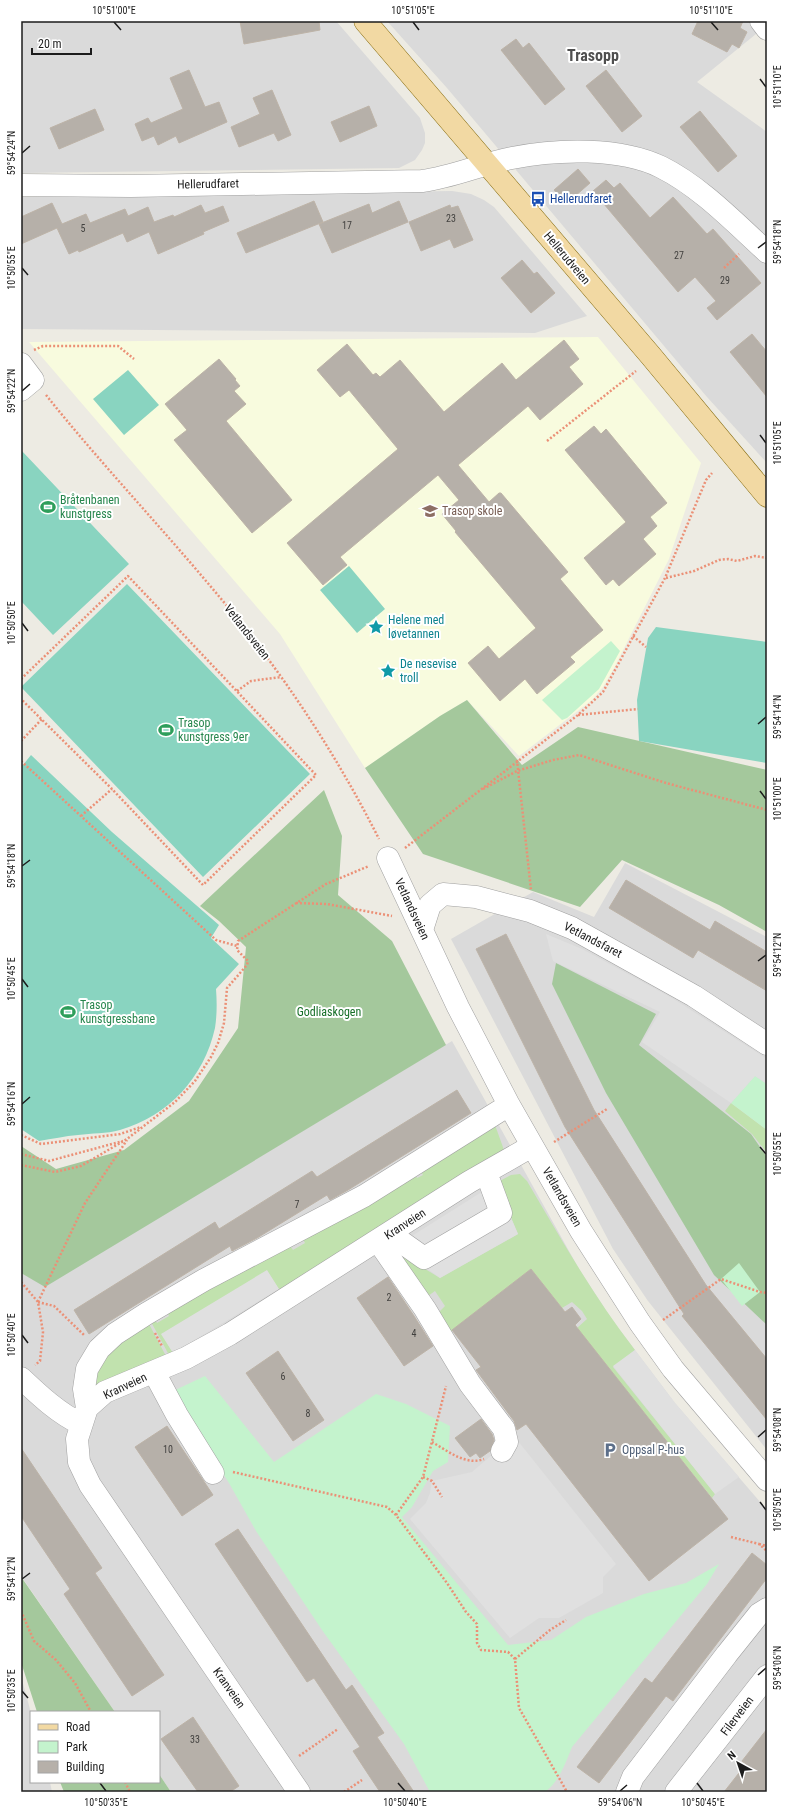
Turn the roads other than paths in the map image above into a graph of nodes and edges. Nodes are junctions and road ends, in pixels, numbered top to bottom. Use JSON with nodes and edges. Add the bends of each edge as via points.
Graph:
{"nodes":[{"id":1,"x":365,"y":21,"type":"edge"},
{"id":2,"x":761,"y":21,"type":"edge"},
{"id":3,"x":767,"y":30,"type":"edge"},
{"id":4,"x":488,"y":164,"type":"junction"},
{"id":5,"x":21,"y":185,"type":"edge"},
{"id":6,"x":767,"y":252,"type":"edge"},
{"id":7,"x":767,"y":496,"type":"edge"},
{"id":8,"x":388,"y":858,"type":"road end"},
{"id":9,"x":422,"y":930,"type":"junction"},
{"id":10,"x":767,"y":1044,"type":"edge"},
{"id":11,"x":509,"y":1106,"type":"junction"},
{"id":12,"x":540,"y":1145,"type":"junction"},
{"id":13,"x":485,"y":1173,"type":"junction"},
{"id":14,"x":387,"y":1235,"type":"junction"},
{"id":15,"x":163,"y":1368,"type":"junction"},
{"id":16,"x":27,"y":1372,"type":"edge"},
{"id":17,"x":84,"y":1416,"type":"junction"},
{"id":18,"x":502,"y":1451,"type":"road end"},
{"id":19,"x":211,"y":1470,"type":"road end"},
{"id":20,"x":767,"y":1480,"type":"edge"},
{"id":21,"x":767,"y":1609,"type":"edge"},
{"id":22,"x":767,"y":1676,"type":"edge"},
{"id":23,"x":299,"y":1792,"type":"edge"},
{"id":24,"x":627,"y":1792,"type":"edge"},
{"id":25,"x":676,"y":1792,"type":"edge"}],
"edges":[{"from":1,"to":4,"type":"main road","name":"Hellerudveien"},
{"from":2,"to":3,"type":"street"},
{"from":4,"to":5,"type":"street","name":"Hellerudfaret","via":[[439,178],[401,182]]},
{"from":4,"to":6,"type":"street","name":"Hellerudfaret","via":[[514,157],[558,153],[621,154],[636,157],[661,167],[692,187],[722,210]]},
{"from":4,"to":7,"type":"main road","name":"Hellerudveien"},
{"from":8,"to":9,"type":"street","name":"Vetlandsveien"},
{"from":9,"to":10,"type":"street","name":"Vetlandsfaret","via":[[430,904],[443,894],[476,897],[530,911],[572,928],[694,996]]},
{"from":9,"to":11,"type":"street","name":"Vetlandsveien"},
{"from":11,"to":12,"type":"street","name":"Vetlandsveien"},
{"from":11,"to":17,"type":"street","via":[[341,1210],[253,1254],[115,1334],[99,1349],[87,1369]]},
{"from":12,"to":13,"type":"street","name":"Kranveien"},
{"from":12,"to":20,"type":"street","name":"Vetlandsveien","via":[[581,1231],[640,1323],[698,1400]]},
{"from":13,"to":14,"type":"street","name":"Kranveien"},
{"from":13,"to":14,"type":"street","via":[[501,1213],[424,1258]]},
{"from":14,"to":15,"type":"street","name":"Kranveien","via":[[230,1334]]},
{"from":14,"to":18,"type":"street","via":[[425,1309],[470,1384],[504,1430],[507,1442]]},
{"from":15,"to":17,"type":"street","name":"Kranveien","via":[[105,1392]]},
{"from":15,"to":19,"type":"street","via":[[177,1415]]},
{"from":16,"to":17,"type":"street","via":[[36,1392],[70,1419]]},
{"from":17,"to":23,"type":"street","name":"Kranveien","via":[[77,1439],[79,1462],[90,1485]]},
{"from":21,"to":24,"type":"street","via":[[722,1660],[632,1777]]},
{"from":22,"to":25,"type":"street","name":"Filerveien"}]}
